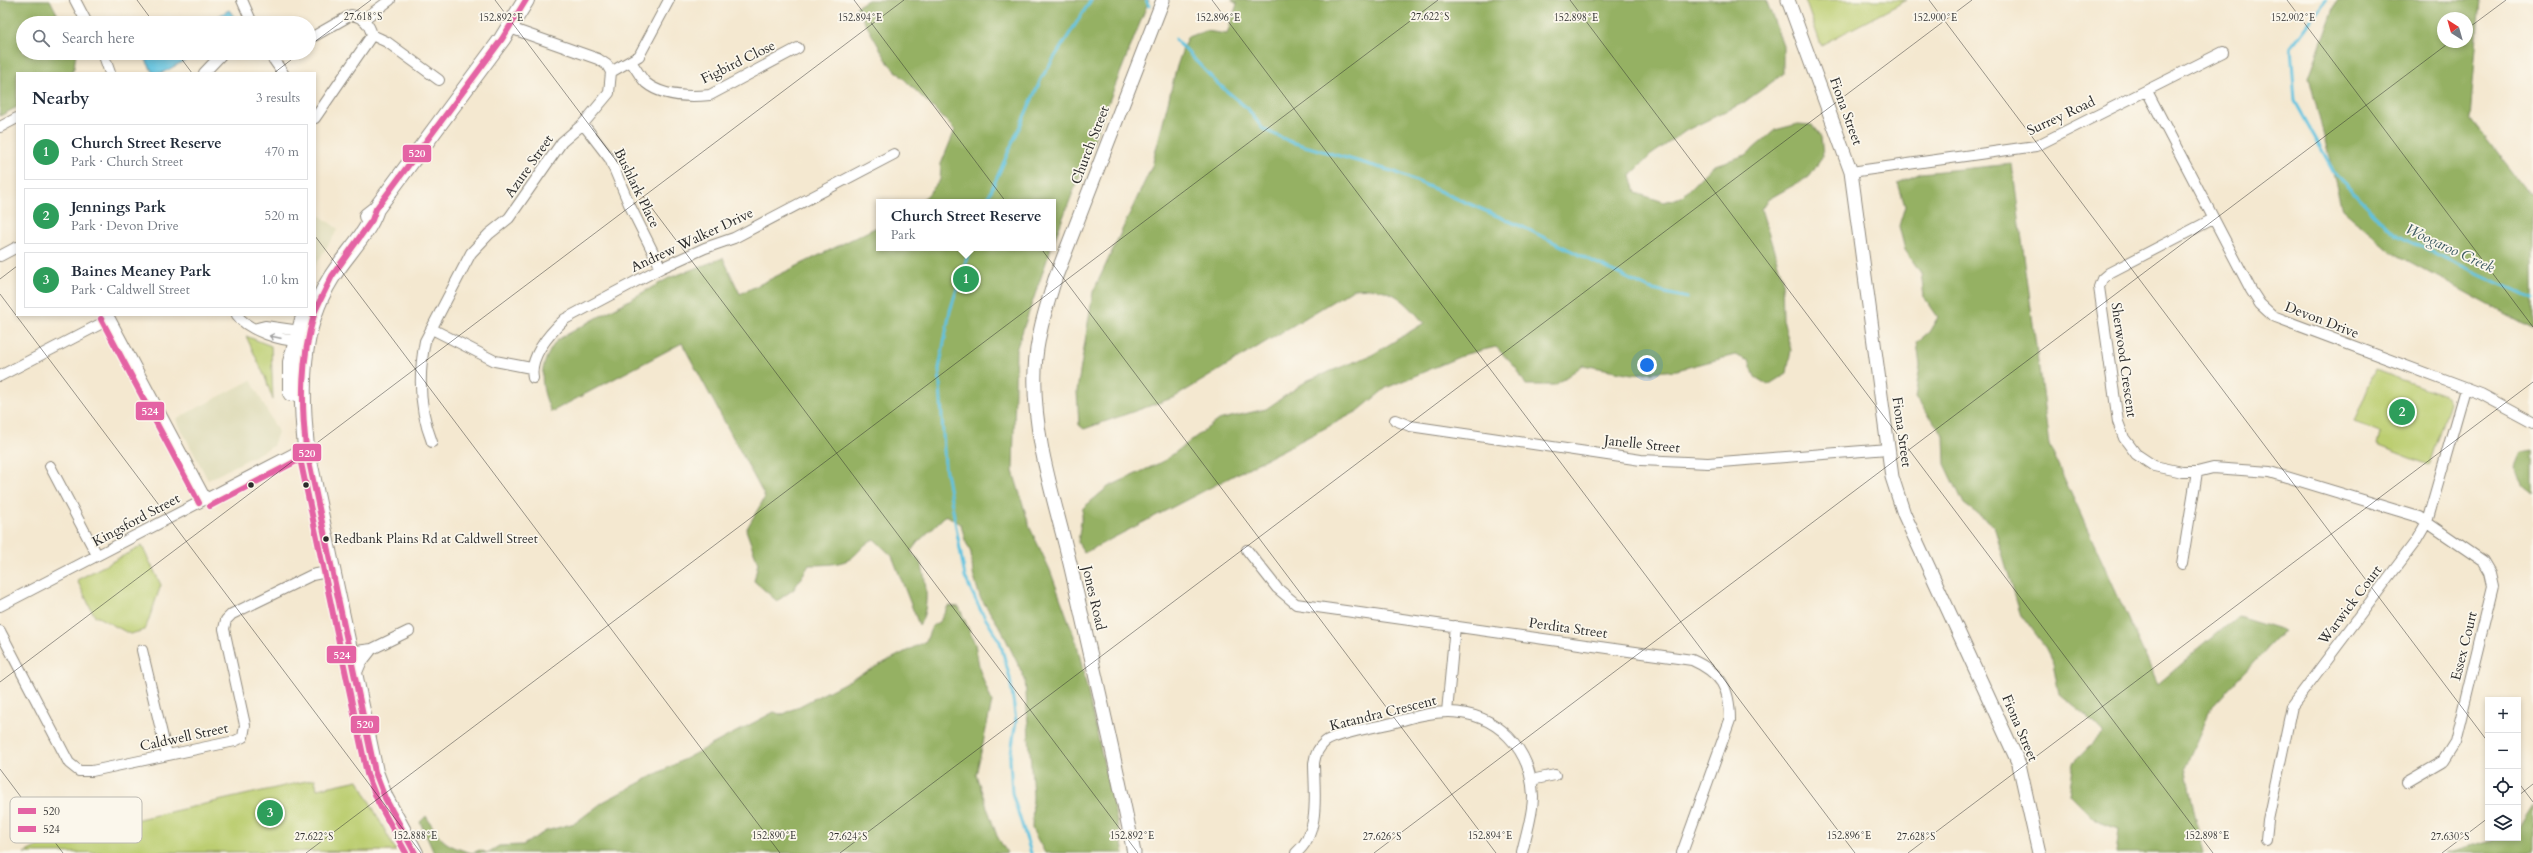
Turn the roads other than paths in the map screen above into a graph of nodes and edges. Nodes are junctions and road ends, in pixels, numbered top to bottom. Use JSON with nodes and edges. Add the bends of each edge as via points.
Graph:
{"nodes":[{"id":1,"x":75,"y":0,"type":"edge"},
{"id":2,"x":242,"y":0,"type":"edge"},
{"id":3,"x":390,"y":0,"type":"edge"},
{"id":4,"x":526,"y":0,"type":"edge"},
{"id":5,"x":669,"y":0,"type":"edge"},
{"id":6,"x":1163,"y":0,"type":"edge"},
{"id":7,"x":1788,"y":0,"type":"edge"},
{"id":8,"x":83,"y":16,"type":"edge"},
{"id":9,"x":249,"y":16,"type":"edge"},
{"id":10,"x":364,"y":20,"type":"junction"},
{"id":11,"x":510,"y":28,"type":"junction"},
{"id":12,"x":316,"y":35,"type":"edge"},
{"id":13,"x":372,"y":35,"type":"junction"},
{"id":14,"x":798,"y":48,"type":"dead end"},
{"id":15,"x":2223,"y":52,"type":"dead end"},
{"id":16,"x":104,"y":60,"type":"edge"},
{"id":17,"x":216,"y":60,"type":"edge"},
{"id":18,"x":274,"y":60,"type":"edge"},
{"id":19,"x":631,"y":62,"type":"junction"},
{"id":20,"x":108,"y":72,"type":"edge"},
{"id":21,"x":205,"y":72,"type":"edge"},
{"id":22,"x":282,"y":72,"type":"edge"},
{"id":23,"x":611,"y":72,"type":"junction"},
{"id":24,"x":439,"y":80,"type":"dead end"},
{"id":25,"x":2147,"y":91,"type":"junction"},
{"id":26,"x":316,"y":117,"type":"edge"},
{"id":27,"x":16,"y":119,"type":"edge"},
{"id":28,"x":583,"y":124,"type":"junction"},
{"id":29,"x":0,"y":127,"type":"edge"},
{"id":30,"x":894,"y":154,"type":"dead end"},
{"id":31,"x":1851,"y":172,"type":"junction"},
{"id":32,"x":376,"y":209,"type":"junction"},
{"id":33,"x":2213,"y":219,"type":"junction"},
{"id":34,"x":16,"y":248,"type":"edge"},
{"id":35,"x":0,"y":256,"type":"edge"},
{"id":36,"x":661,"y":268,"type":"junction"},
{"id":37,"x":316,"y":287,"type":"edge"},
{"id":38,"x":316,"y":306,"type":"edge"},
{"id":39,"x":238,"y":316,"type":"edge"},
{"id":40,"x":304,"y":316,"type":"edge"},
{"id":41,"x":311,"y":316,"type":"edge"},
{"id":42,"x":109,"y":317,"type":"edge"},
{"id":43,"x":432,"y":329,"type":"junction"},
{"id":44,"x":301,"y":337,"type":"junction"},
{"id":45,"x":1037,"y":348,"type":"joint"},
{"id":46,"x":0,"y":376,"type":"edge"},
{"id":47,"x":2465,"y":389,"type":"junction"},
{"id":48,"x":1395,"y":420,"type":"dead end"},
{"id":49,"x":2533,"y":422,"type":"edge"},
{"id":50,"x":432,"y":442,"type":"dead end"},
{"id":51,"x":306,"y":447,"type":"junction"},
{"id":52,"x":1888,"y":449,"type":"junction"},
{"id":53,"x":50,"y":466,"type":"dead end"},
{"id":54,"x":2197,"y":472,"type":"junction"},
{"id":55,"x":206,"y":499,"type":"junction"},
{"id":56,"x":2427,"y":522,"type":"junction"},
{"id":57,"x":1247,"y":550,"type":"dead end"},
{"id":58,"x":97,"y":556,"type":"junction"},
{"id":59,"x":2182,"y":564,"type":"dead end"},
{"id":60,"x":332,"y":571,"type":"junction"},
{"id":61,"x":0,"y":606,"type":"edge"},
{"id":62,"x":1456,"y":626,"type":"junction"},
{"id":63,"x":0,"y":631,"type":"edge"},
{"id":64,"x":409,"y":631,"type":"dead end"},
{"id":65,"x":347,"y":642,"type":"junction"},
{"id":66,"x":372,"y":649,"type":"junction"},
{"id":67,"x":142,"y":650,"type":"dead end"},
{"id":68,"x":354,"y":679,"type":"junction"},
{"id":69,"x":1447,"y":712,"type":"junction"},
{"id":70,"x":167,"y":755,"type":"junction"},
{"id":71,"x":1555,"y":775,"type":"dead end"},
{"id":72,"x":1531,"y":780,"type":"junction"},
{"id":73,"x":2407,"y":782,"type":"dead end"},
{"id":74,"x":2266,"y":839,"type":"dead end"},
{"id":75,"x":415,"y":853,"type":"edge"},
{"id":76,"x":1134,"y":853,"type":"edge"},
{"id":77,"x":1296,"y":853,"type":"edge"},
{"id":78,"x":1522,"y":853,"type":"edge"},
{"id":79,"x":1682,"y":853,"type":"edge"},
{"id":80,"x":2039,"y":853,"type":"edge"}],
"edges":[{"from":1,"to":8,"type":"street"},
{"from":2,"to":9,"type":"street"},
{"from":3,"to":10,"type":"street"},
{"from":4,"to":11,"type":"main road"},
{"from":5,"to":19,"type":"street","via":[[642,51]]},
{"from":6,"to":45,"type":"street","name":"Church Street","via":[[1055,279]]},
{"from":7,"to":31,"type":"street","name":"Fiona Street"},
{"from":10,"to":12,"type":"street","via":[[351,15]]},
{"from":10,"to":13,"type":"street"},
{"from":11,"to":23,"type":"street","via":[[598,58]]},
{"from":11,"to":32,"type":"main road"},
{"from":13,"to":24,"type":"street","via":[[388,42]]},
{"from":13,"to":26,"type":"street"},
{"from":14,"to":19,"type":"street","name":"Figbird Close","via":[[710,95],[694,97],[663,92],[646,82]]},
{"from":15,"to":25,"type":"street","name":"Surrey Road"},
{"from":16,"to":20,"type":"street"},
{"from":17,"to":21,"type":"street"},
{"from":18,"to":22,"type":"street"},
{"from":19,"to":23,"type":"street"},
{"from":23,"to":28,"type":"street","name":"Azure Street","via":[[609,93]]},
{"from":25,"to":31,"type":"street","name":"Surrey Road","via":[[2036,146]]},
{"from":25,"to":33,"type":"street","name":"Devon Drive"},
{"from":27,"to":29,"type":"street"},
{"from":28,"to":36,"type":"street","name":"Bushlark Place","via":[[610,159]]},
{"from":28,"to":43,"type":"street","name":"Azure Street","via":[[562,142],[509,218],[489,234],[471,254]]},
{"from":30,"to":36,"type":"street","name":"Andrew Walker Drive","via":[[734,238]]},
{"from":31,"to":52,"type":"street","name":"Fiona Street"},
{"from":32,"to":37,"type":"main road","via":[[367,216],[335,257]]},
{"from":32,"to":38,"type":"main road","via":[[372,220],[342,262]]},
{"from":33,"to":47,"type":"street","name":"Devon Drive","via":[[2251,290],[2260,304],[2273,316]]},
{"from":33,"to":54,"type":"street","name":"Sherwood Crescent","via":[[2109,272],[2099,287],[2118,422],[2124,438],[2136,454],[2154,466],[2182,472]]},
{"from":34,"to":35,"type":"street"},
{"from":36,"to":43,"type":"street","name":"Andrew Walker Drive","via":[[565,319],[553,330],[532,373],[495,361]]},
{"from":39,"to":44,"type":"street","via":[[263,334]]},
{"from":40,"to":44,"type":"main road"},
{"from":41,"to":44,"type":"main road"},
{"from":42,"to":46,"type":"street"},
{"from":42,"to":55,"type":"street"},
{"from":43,"to":50,"type":"street","name":"Azure Street","via":[[425,341],[420,383],[424,421]]},
{"from":44,"to":51,"type":"main road","via":[[292,362],[291,394],[295,430]]},
{"from":45,"to":76,"type":"street","name":"Jones Road","via":[[1035,398],[1039,438],[1066,544]]},
{"from":47,"to":49,"type":"street","name":"Devon Drive","via":[[2481,394]]},
{"from":47,"to":56,"type":"street","name":"Warwick Court"},
{"from":48,"to":52,"type":"street","name":"Janelle Street","via":[[1410,426],[1641,460],[1708,463]]},
{"from":51,"to":55,"type":"street","name":"Kingsford Street"},
{"from":51,"to":60,"type":"main road"},
{"from":52,"to":80,"type":"street","name":"Fiona Street","via":[[1892,477],[1904,514],[2019,764]]},
{"from":53,"to":58,"type":"street"},
{"from":54,"to":56,"type":"street","name":"Sherwood Crescent","via":[[2213,468],[2270,472],[2419,517]]},
{"from":54,"to":59,"type":"street"},
{"from":55,"to":58,"type":"street","name":"Kingsford Street"},
{"from":56,"to":73,"type":"street","name":"Essex Court","via":[[2483,561],[2490,572],[2493,586],[2455,742],[2443,761]]},
{"from":56,"to":74,"type":"street","name":"Warwick Court","via":[[2416,541],[2292,706]]},
{"from":57,"to":62,"type":"street","name":"Perdita Street","via":[[1276,588],[1296,604]]},
{"from":58,"to":61,"type":"street","name":"Kingsford Street"},
{"from":60,"to":65,"type":"main road"},
{"from":60,"to":70,"type":"street","name":"Caldwell Street","via":[[312,575],[232,614],[226,620],[224,629],[245,725],[243,737],[235,741]]},
{"from":62,"to":69,"type":"street"},
{"from":62,"to":79,"type":"street","name":"Perdita Street","via":[[1692,660],[1708,667],[1725,685],[1730,702],[1730,720]]},
{"from":63,"to":70,"type":"street","name":"Caldwell Street","via":[[68,763],[79,771],[92,771]]},
{"from":64,"to":66,"type":"street"},
{"from":65,"to":66,"type":"street","via":[[356,651]]},
{"from":65,"to":68,"type":"main road"},
{"from":66,"to":68,"type":"street","via":[[361,663]]},
{"from":67,"to":70,"type":"street"},
{"from":68,"to":75,"type":"main road","via":[[375,772],[385,798]]},
{"from":69,"to":72,"type":"street","name":"Katandra Crescent","via":[[1465,713],[1498,726],[1513,740],[1526,760]]},
{"from":69,"to":77,"type":"street","name":"Katandra Crescent","via":[[1424,715],[1326,741],[1315,756],[1314,818],[1309,835]]},
{"from":71,"to":72,"type":"street"},
{"from":72,"to":78,"type":"street","name":"Katandra Crescent","via":[[1533,798]]}]}
